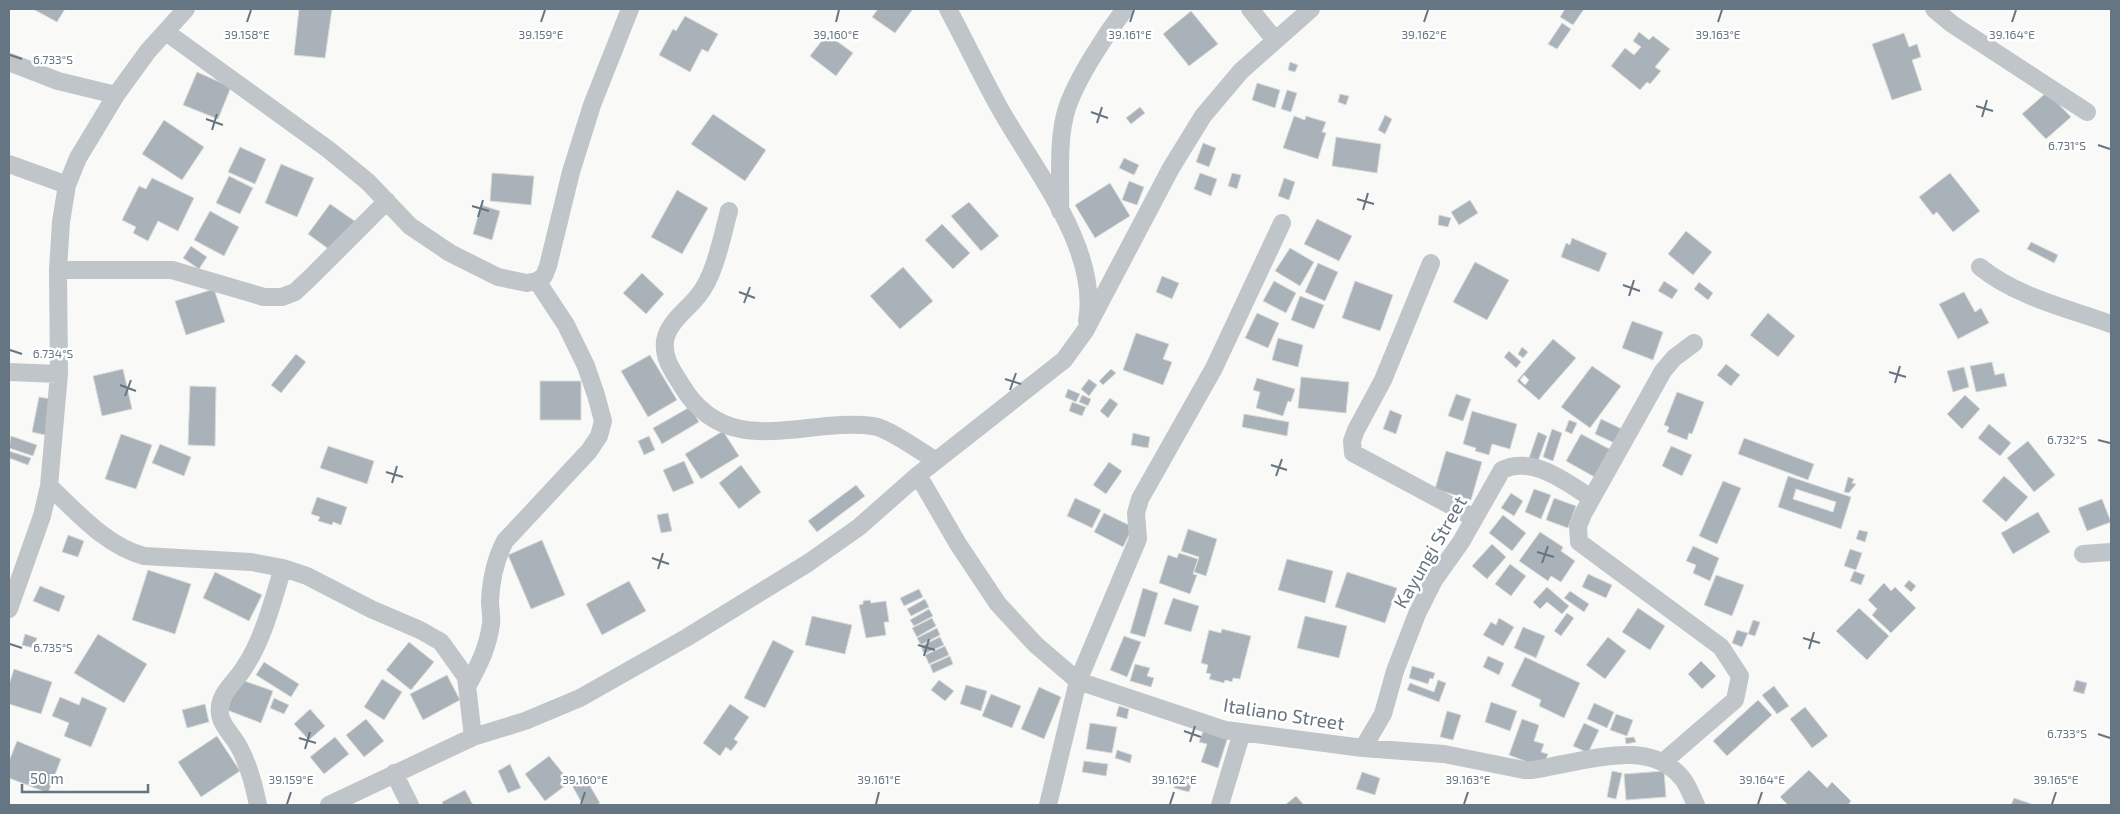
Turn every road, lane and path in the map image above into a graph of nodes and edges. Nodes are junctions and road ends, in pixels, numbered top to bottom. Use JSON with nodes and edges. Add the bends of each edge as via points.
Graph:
{"nodes":[{"id":1,"x":186,"y":9,"type":"edge"},
{"id":2,"x":630,"y":9,"type":"edge"},
{"id":3,"x":948,"y":9,"type":"edge"},
{"id":4,"x":1125,"y":9,"type":"edge"},
{"id":5,"x":1250,"y":9,"type":"edge"},
{"id":6,"x":1312,"y":9,"type":"edge"},
{"id":7,"x":1934,"y":9,"type":"edge"},
{"id":8,"x":166,"y":32,"type":"junction"},
{"id":9,"x":1275,"y":40,"type":"junction"},
{"id":10,"x":9,"y":62,"type":"edge"},
{"id":11,"x":116,"y":95,"type":"junction"},
{"id":12,"x":2088,"y":112,"type":"dead end"},
{"id":13,"x":9,"y":164,"type":"edge"},
{"id":14,"x":67,"y":185,"type":"junction"},
{"id":15,"x":387,"y":201,"type":"junction"},
{"id":16,"x":729,"y":211,"type":"dead end"},
{"id":17,"x":1060,"y":211,"type":"junction"},
{"id":18,"x":1282,"y":223,"type":"dead end"},
{"id":19,"x":1431,"y":263,"type":"dead end"},
{"id":20,"x":1980,"y":268,"type":"dead end"},
{"id":21,"x":58,"y":270,"type":"junction"},
{"id":22,"x":537,"y":282,"type":"junction"},
{"id":23,"x":2111,"y":324,"type":"edge"},
{"id":24,"x":1085,"y":331,"type":"junction"},
{"id":25,"x":1694,"y":343,"type":"dead end"},
{"id":26,"x":9,"y":372,"type":"edge"},
{"id":27,"x":59,"y":374,"type":"junction"},
{"id":28,"x":936,"y":461,"type":"junction"},
{"id":29,"x":918,"y":475,"type":"junction"},
{"id":30,"x":49,"y":486,"type":"junction"},
{"id":31,"x":1591,"y":498,"type":"junction"},
{"id":32,"x":1474,"y":518,"type":"junction"},
{"id":33,"x":2111,"y":552,"type":"edge"},
{"id":34,"x":2084,"y":554,"type":"dead end"},
{"id":35,"x":282,"y":568,"type":"junction"},
{"id":36,"x":9,"y":609,"type":"edge"},
{"id":37,"x":1078,"y":682,"type":"junction"},
{"id":38,"x":468,"y":685,"type":"junction"},
{"id":39,"x":1242,"y":732,"type":"junction"},
{"id":40,"x":473,"y":737,"type":"junction"},
{"id":41,"x":1363,"y":748,"type":"junction"},
{"id":42,"x":1663,"y":762,"type":"junction"},
{"id":43,"x":394,"y":773,"type":"junction"},
{"id":44,"x":258,"y":805,"type":"edge"},
{"id":45,"x":329,"y":805,"type":"edge"},
{"id":46,"x":410,"y":805,"type":"edge"},
{"id":47,"x":1048,"y":805,"type":"edge"},
{"id":48,"x":1220,"y":805,"type":"edge"},
{"id":49,"x":1696,"y":805,"type":"edge"}],
"edges":[{"from":1,"to":8,"type":"street"},
{"from":2,"to":22,"type":"street","via":[[592,105],[571,172],[548,266]]},
{"from":3,"to":17,"type":"street","via":[[999,107]]},
{"from":4,"to":17,"type":"street","via":[[1078,83],[1067,108],[1062,130]]},
{"from":5,"to":9,"type":"street"},
{"from":6,"to":9,"type":"street"},
{"from":7,"to":12,"type":"street"},
{"from":8,"to":11,"type":"street","via":[[148,50]]},
{"from":8,"to":15,"type":"street","via":[[329,150]]},
{"from":9,"to":24,"type":"street","via":[[1241,72],[1204,116],[1171,168]]},
{"from":10,"to":11,"type":"street","via":[[58,81]]},
{"from":11,"to":14,"type":"street","via":[[78,158]]},
{"from":13,"to":14,"type":"street"},
{"from":14,"to":21,"type":"street"},
{"from":15,"to":21,"type":"street","via":[[295,292],[282,296],[264,297],[172,270]]},
{"from":15,"to":22,"type":"street","via":[[410,226],[450,253],[498,277]]},
{"from":16,"to":28,"type":"street","via":[[709,278],[699,295],[670,327],[665,340],[665,357],[690,400],[708,416],[734,428],[764,432],[829,426],[876,426]]},
{"from":17,"to":24,"type":"street","via":[[1086,277],[1090,304]]},
{"from":18,"to":37,"type":"street","via":[[1214,368],[1140,499],[1136,513],[1138,539]]},
{"from":19,"to":32,"type":"street","via":[[1383,380],[1352,441],[1354,452]]},
{"from":20,"to":23,"type":"street","via":[[2017,291]]},
{"from":21,"to":27,"type":"street"},
{"from":22,"to":38,"type":"street","via":[[566,325],[586,366],[603,421],[599,436],[589,451],[505,541],[497,556],[485,653]]},
{"from":24,"to":28,"type":"street","via":[[1064,360]]},
{"from":25,"to":31,"type":"street","via":[[1663,371]]},
{"from":26,"to":27,"type":"street"},
{"from":27,"to":30,"type":"street"},
{"from":28,"to":29,"type":"street"},
{"from":29,"to":37,"type":"street","name":"Italiano Street","via":[[998,604],[1036,646]]},
{"from":29,"to":40,"type":"street","via":[[859,527],[816,558],[686,638],[580,698],[525,721]]},
{"from":30,"to":35,"type":"street","via":[[95,529],[131,552],[144,556],[251,562]]},
{"from":30,"to":36,"type":"street","via":[[42,516]]},
{"from":31,"to":32,"type":"street","name":"Kayungi Street","via":[[1544,470],[1512,465],[1502,470]]},
{"from":31,"to":42,"type":"street","via":[[1578,526],[1579,542],[1721,647],[1740,676],[1735,700]]},
{"from":32,"to":41,"type":"street","name":"Kayungi Street","via":[[1434,580],[1417,614],[1395,671],[1384,714]]},
{"from":33,"to":34,"type":"street"},
{"from":35,"to":38,"type":"street","via":[[307,576],[441,642],[466,677]]},
{"from":35,"to":44,"type":"street","via":[[256,647],[224,693],[219,707],[220,716],[248,764]]},
{"from":37,"to":39,"type":"street","name":"Italiano Street","via":[[1225,730]]},
{"from":37,"to":47,"type":"street"},
{"from":38,"to":40,"type":"street"},
{"from":39,"to":41,"type":"street","name":"Italiano Street"},
{"from":39,"to":48,"type":"street"},
{"from":40,"to":43,"type":"street"},
{"from":41,"to":42,"type":"street","name":"Italiano Street","via":[[1444,754],[1536,771],[1619,755],[1642,755]]},
{"from":42,"to":49,"type":"street","name":"Italiano Street","via":[[1682,778]]},
{"from":43,"to":45,"type":"street"},
{"from":43,"to":46,"type":"street"}]}
